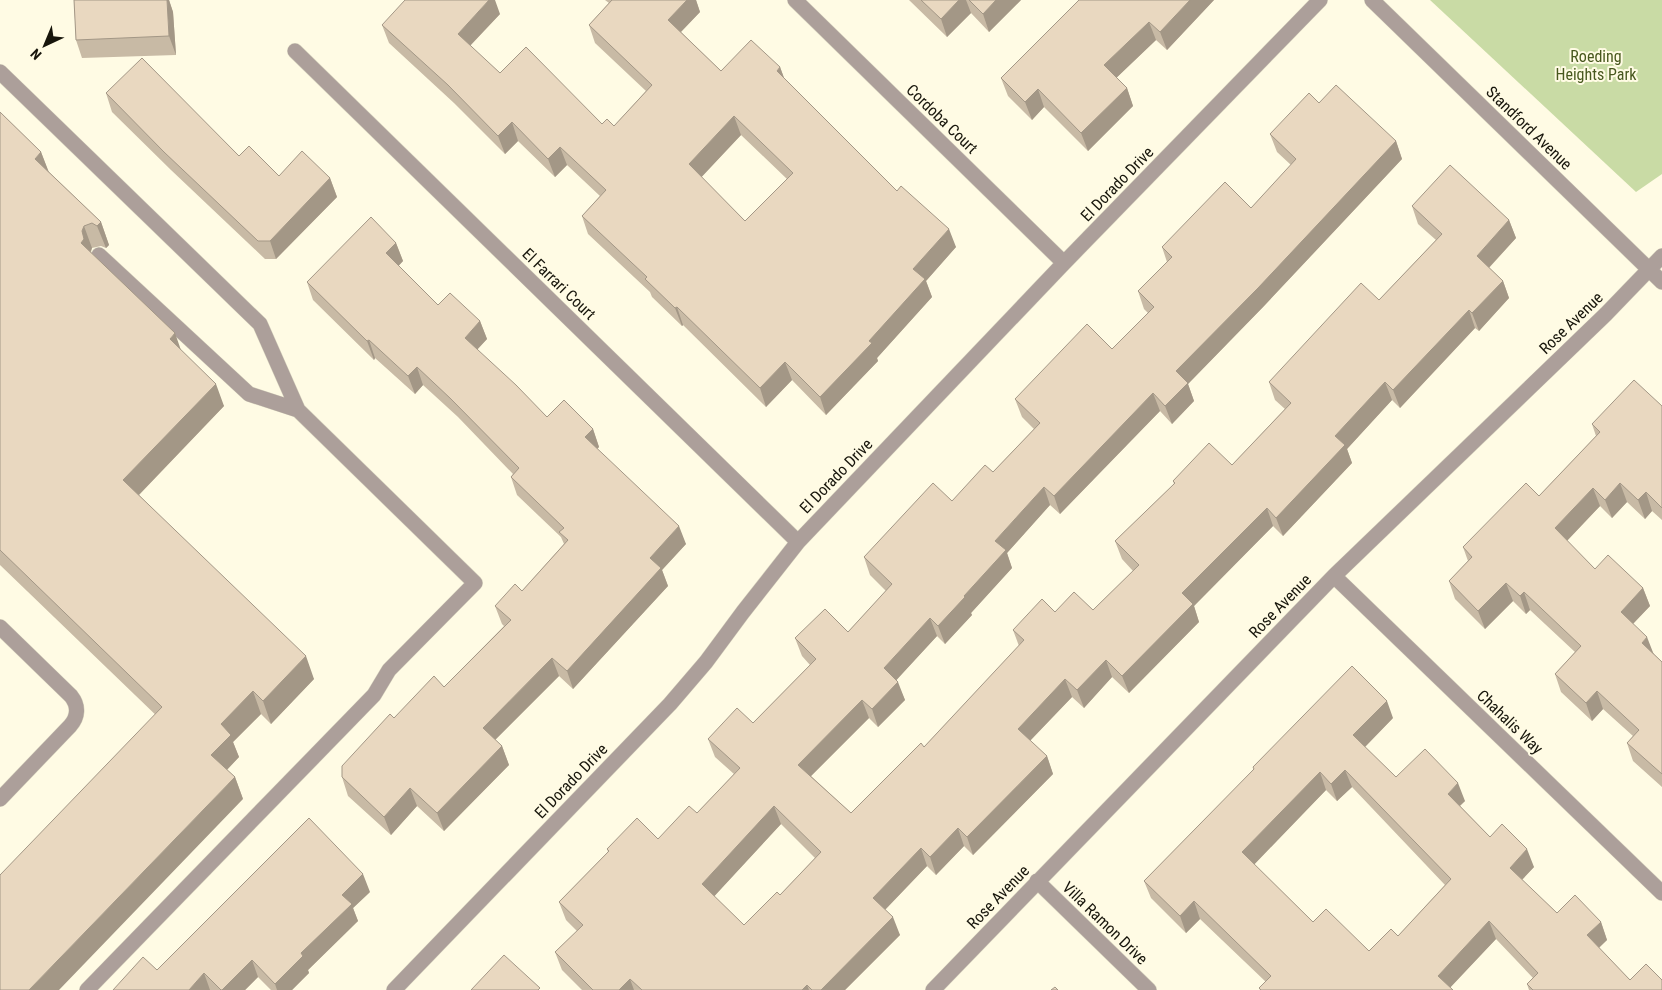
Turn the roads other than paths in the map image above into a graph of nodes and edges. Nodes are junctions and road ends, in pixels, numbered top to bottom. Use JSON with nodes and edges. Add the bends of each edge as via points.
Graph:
{"nodes":[{"id":1,"x":794,"y":0,"type":"edge"},
{"id":2,"x":1320,"y":0,"type":"edge"},
{"id":3,"x":1372,"y":0,"type":"edge"},
{"id":4,"x":295,"y":51,"type":"dead end"},
{"id":5,"x":0,"y":72,"type":"edge"},
{"id":6,"x":99,"y":255,"type":"edge"},
{"id":7,"x":1662,"y":256,"type":"edge"},
{"id":8,"x":1064,"y":263,"type":"junction"},
{"id":9,"x":1649,"y":270,"type":"junction"},
{"id":10,"x":1662,"y":282,"type":"edge"},
{"id":11,"x":298,"y":410,"type":"junction"},
{"id":12,"x":798,"y":542,"type":"junction"},
{"id":13,"x":1334,"y":576,"type":"junction"},
{"id":14,"x":0,"y":627,"type":"edge"},
{"id":15,"x":0,"y":799,"type":"edge"},
{"id":16,"x":1037,"y":882,"type":"junction"},
{"id":17,"x":1662,"y":893,"type":"edge"},
{"id":18,"x":87,"y":990,"type":"edge"},
{"id":19,"x":394,"y":990,"type":"edge"},
{"id":20,"x":933,"y":990,"type":"edge"},
{"id":21,"x":1149,"y":990,"type":"edge"}],
"edges":[{"from":1,"to":8,"type":"street","name":"Cordoba Court"},
{"from":2,"to":8,"type":"street","name":"El Dorado Drive"},
{"from":3,"to":9,"type":"street","name":"Standford Avenue"},
{"from":4,"to":12,"type":"street","name":"El Farrari Court"},
{"from":5,"to":11,"type":"street","via":[[260,324]]},
{"from":6,"to":11,"type":"street","via":[[249,394]]},
{"from":7,"to":9,"type":"street","name":"Rose Avenue"},
{"from":8,"to":12,"type":"street","name":"El Dorado Drive"},
{"from":9,"to":10,"type":"street","name":"Standford Avenue"},
{"from":9,"to":13,"type":"street","name":"Rose Avenue"},
{"from":11,"to":18,"type":"street","via":[[475,583],[389,670],[374,695]]},
{"from":12,"to":19,"type":"street","name":"El Dorado Drive","via":[[670,704]]},
{"from":13,"to":16,"type":"street","name":"Rose Avenue"},
{"from":13,"to":17,"type":"street","name":"Chahalis Way"},
{"from":14,"to":15,"type":"street","via":[[70,696],[77,711],[70,726]]},
{"from":16,"to":20,"type":"street","name":"Rose Avenue"},
{"from":16,"to":21,"type":"street","name":"Villa Ramon Drive"}]}
